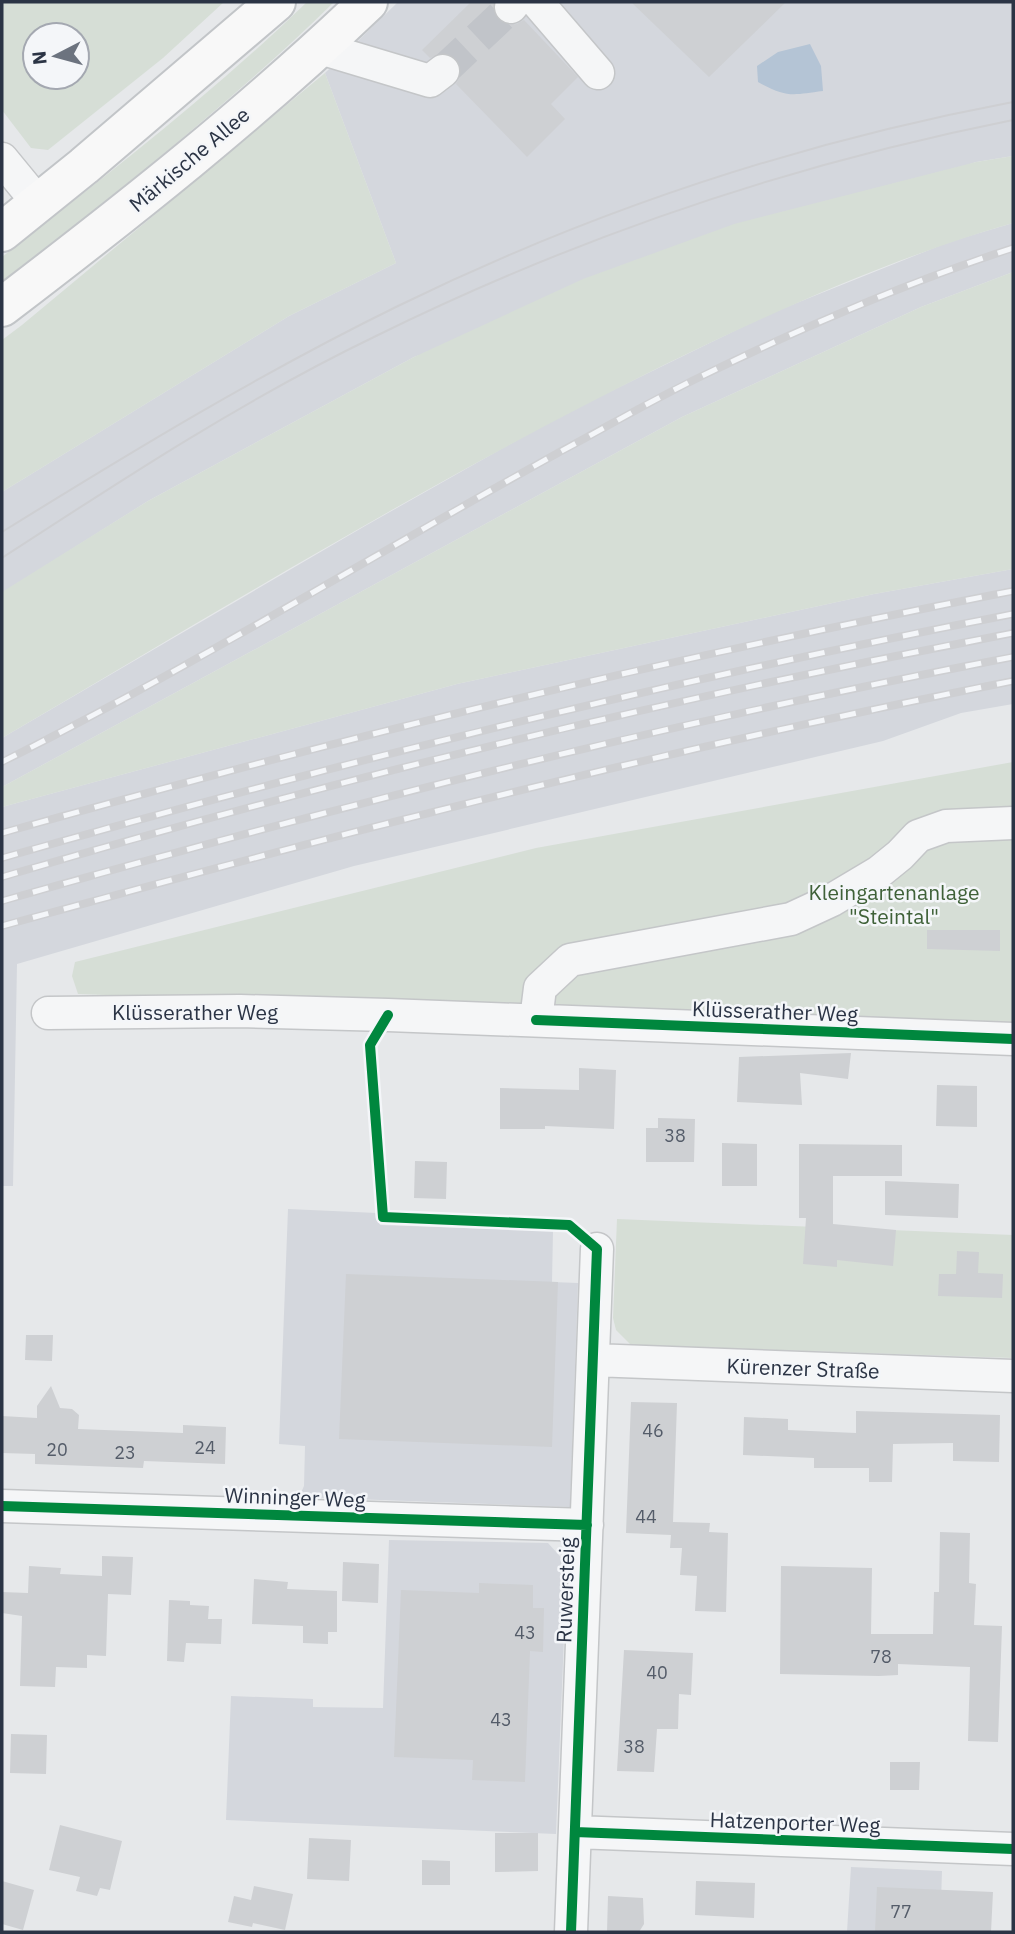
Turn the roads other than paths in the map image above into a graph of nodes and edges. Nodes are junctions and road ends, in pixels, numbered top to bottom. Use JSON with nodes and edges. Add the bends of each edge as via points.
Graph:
{"nodes":[{"id":1,"x":276,"y":2,"type":"edge"},
{"id":2,"x":368,"y":2,"type":"edge"},
{"id":3,"x":521,"y":3,"type":"edge"},
{"id":4,"x":320,"y":48,"type":"junction"},
{"id":5,"x":443,"y":71,"type":"tunnel mouth"},
{"id":6,"x":598,"y":73,"type":"dead end"},
{"id":7,"x":2,"y":159,"type":"edge"},
{"id":8,"x":39,"y":204,"type":"junction"},
{"id":9,"x":2,"y":232,"type":"edge"},
{"id":10,"x":2,"y":307,"type":"edge"},
{"id":11,"x":1013,"y":823,"type":"edge"},
{"id":12,"x":48,"y":1013,"type":"dead end"},
{"id":13,"x":536,"y":1020,"type":"junction"},
{"id":14,"x":1013,"y":1039,"type":"edge"},
{"id":15,"x":597,"y":1249,"type":"dead end"},
{"id":16,"x":593,"y":1360,"type":"junction"},
{"id":17,"x":1013,"y":1376,"type":"edge"},
{"id":18,"x":2,"y":1506,"type":"edge"},
{"id":19,"x":587,"y":1525,"type":"junction"},
{"id":20,"x":575,"y":1832,"type":"junction"},
{"id":21,"x":1013,"y":1849,"type":"edge"},
{"id":22,"x":571,"y":1932,"type":"edge"}],
"edges":[{"from":1,"to":8,"type":"main road"},
{"from":2,"to":4,"type":"main road","name":"Märkische Allee"},
{"from":3,"to":6,"type":"street"},
{"from":4,"to":5,"type":"street","via":[[430,81]]},
{"from":4,"to":10,"type":"main road","name":"Märkische Allee","via":[[131,208]]},
{"from":7,"to":8,"type":"street"},
{"from":8,"to":9,"type":"main road"},
{"from":11,"to":13,"type":"street","via":[[946,826],[918,836],[879,872],[790,919],[570,960],[540,988]]},
{"from":12,"to":13,"type":"street","name":"Klüsserather Weg","via":[[240,1011]]},
{"from":13,"to":14,"type":"street","name":"Klüsserather Weg"},
{"from":15,"to":16,"type":"street","name":"Ruwersteig"},
{"from":16,"to":17,"type":"street","name":"Kürenzer Straße"},
{"from":16,"to":19,"type":"street","name":"Ruwersteig"},
{"from":18,"to":19,"type":"street","name":"Winninger Weg"},
{"from":19,"to":20,"type":"street","name":"Ruwersteig"},
{"from":20,"to":21,"type":"street","name":"Hatzenporter Weg"},
{"from":20,"to":22,"type":"street","name":"Ruwersteig"}]}
